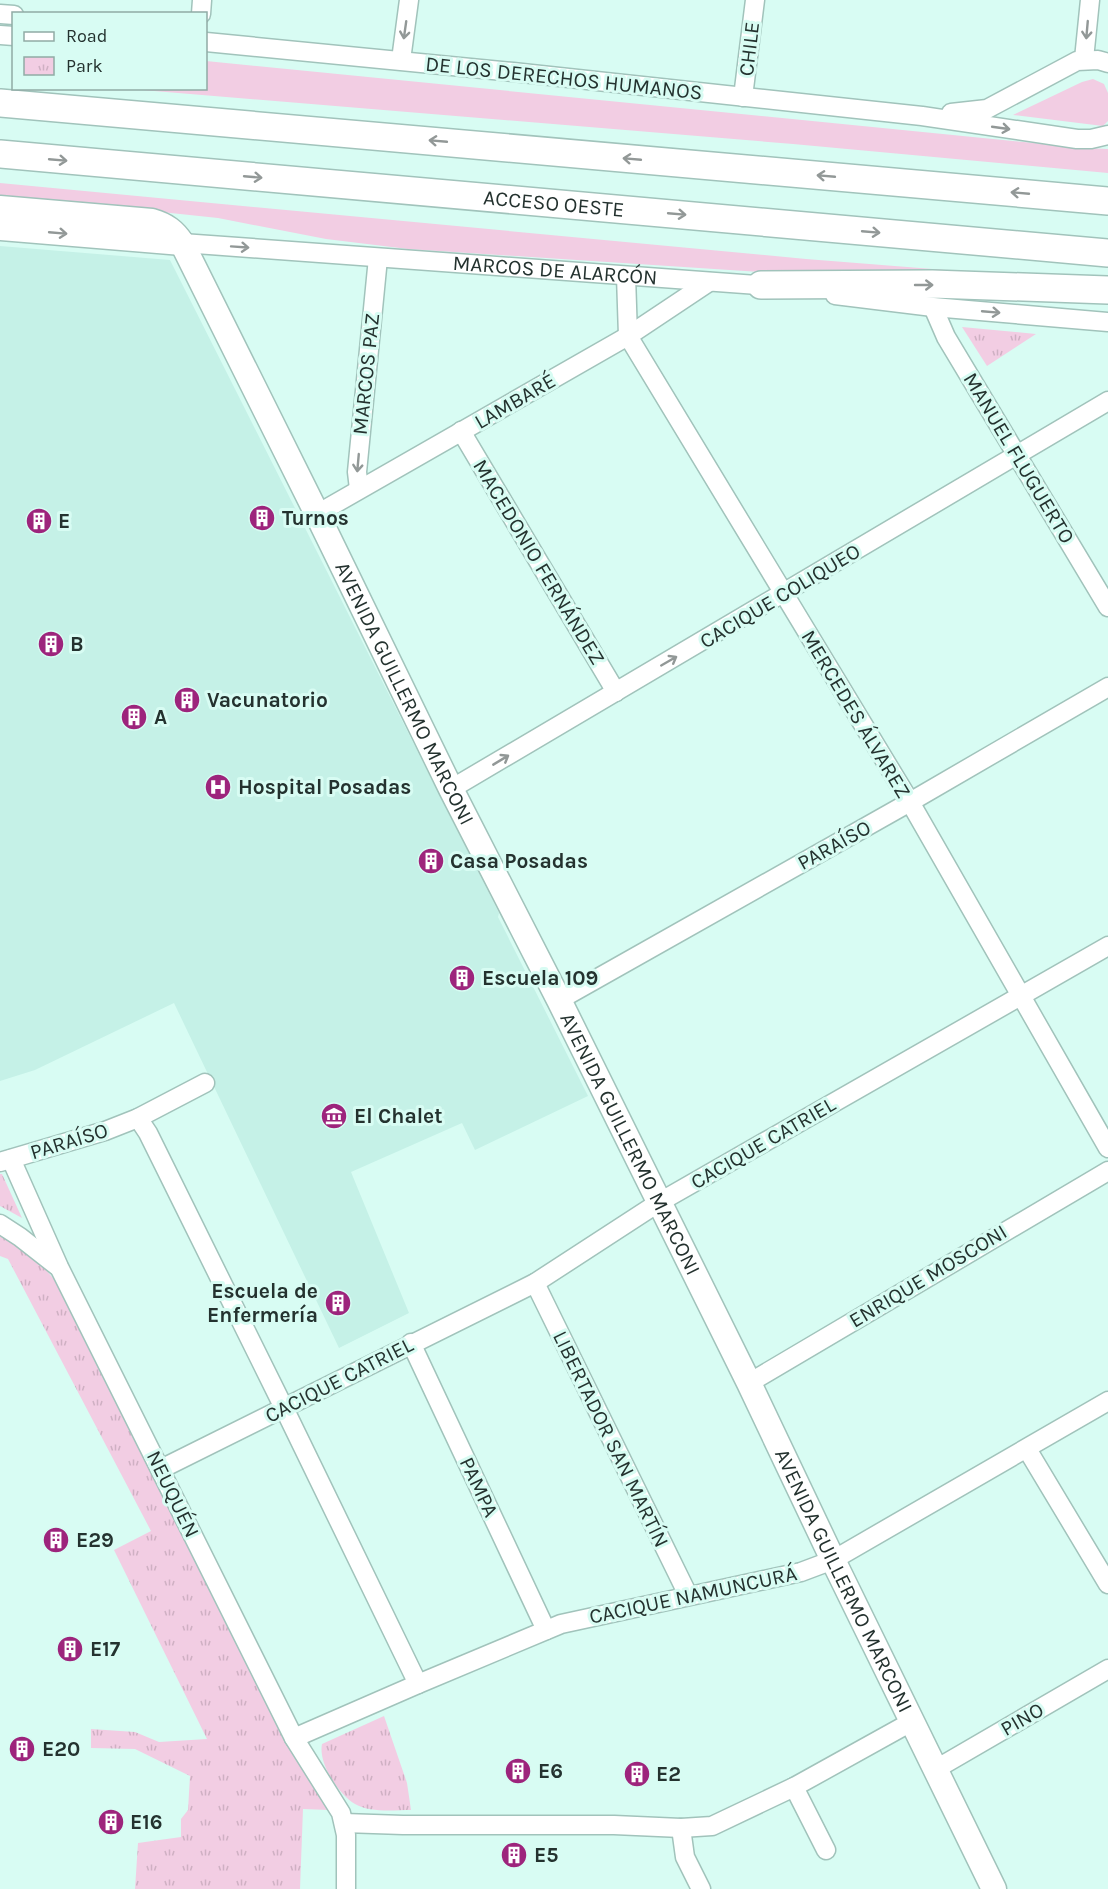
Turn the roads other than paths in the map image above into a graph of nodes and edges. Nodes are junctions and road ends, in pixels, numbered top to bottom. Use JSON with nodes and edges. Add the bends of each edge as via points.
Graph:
{"nodes":[{"id":1,"x":409,"y":0,"type":"edge"},
{"id":2,"x":755,"y":0,"type":"edge"},
{"id":3,"x":1090,"y":0,"type":"edge"},
{"id":4,"x":207,"y":42,"type":"edge"},
{"id":5,"x":1100,"y":57,"type":"edge"},
{"id":6,"x":400,"y":60,"type":"junction"},
{"id":7,"x":743,"y":97,"type":"junction"},
{"id":8,"x":0,"y":103,"type":"edge"},
{"id":9,"x":922,"y":116,"type":"junction"},
{"id":10,"x":1108,"y":135,"type":"edge"},
{"id":11,"x":0,"y":154,"type":"edge"},
{"id":12,"x":1108,"y":201,"type":"edge"},
{"id":13,"x":0,"y":208,"type":"edge"},
{"id":14,"x":0,"y":228,"type":"edge"},
{"id":15,"x":182,"y":243,"type":"junction"},
{"id":16,"x":1108,"y":253,"type":"edge"},
{"id":17,"x":378,"y":258,"type":"junction"},
{"id":18,"x":626,"y":276,"type":"junction"},
{"id":19,"x":709,"y":282,"type":"junction"},
{"id":20,"x":761,"y":285,"type":"junction"},
{"id":21,"x":1108,"y":290,"type":"edge"},
{"id":22,"x":933,"y":307,"type":"junction"},
{"id":23,"x":1108,"y":322,"type":"edge"},
{"id":24,"x":628,"y":336,"type":"junction"},
{"id":25,"x":1108,"y":401,"type":"edge"},
{"id":26,"x":461,"y":431,"type":"junction"},
{"id":27,"x":1018,"y":455,"type":"junction"},
{"id":28,"x":359,"y":489,"type":"junction"},
{"id":29,"x":318,"y":514,"type":"junction"},
{"id":30,"x":783,"y":594,"type":"junction"},
{"id":31,"x":1108,"y":608,"type":"edge"},
{"id":32,"x":1108,"y":687,"type":"edge"},
{"id":33,"x":616,"y":692,"type":"junction"},
{"id":34,"x":451,"y":789,"type":"junction"},
{"id":35,"x":910,"y":802,"type":"junction"},
{"id":36,"x":1108,"y":946,"type":"edge"},
{"id":37,"x":1022,"y":997,"type":"junction"},
{"id":38,"x":559,"y":1000,"type":"junction"},
{"id":39,"x":205,"y":1083,"type":"dead end"},
{"id":40,"x":138,"y":1118,"type":"junction"},
{"id":41,"x":1108,"y":1148,"type":"edge"},
{"id":42,"x":5,"y":1161,"type":"edge"},
{"id":43,"x":1108,"y":1171,"type":"edge"},
{"id":44,"x":658,"y":1203,"type":"junction"},
{"id":45,"x":0,"y":1224,"type":"edge"},
{"id":46,"x":59,"y":1267,"type":"junction"},
{"id":47,"x":535,"y":1283,"type":"junction"},
{"id":48,"x":411,"y":1343,"type":"junction"},
{"id":49,"x":749,"y":1383,"type":"junction"},
{"id":50,"x":1108,"y":1401,"type":"edge"},
{"id":51,"x":284,"y":1408,"type":"junction"},
{"id":52,"x":1027,"y":1449,"type":"junction"},
{"id":53,"x":161,"y":1469,"type":"junction"},
{"id":54,"x":833,"y":1560,"type":"junction"},
{"id":55,"x":1108,"y":1584,"type":"edge"},
{"id":56,"x":688,"y":1595,"type":"junction"},
{"id":57,"x":546,"y":1630,"type":"junction"},
{"id":58,"x":1108,"y":1669,"type":"edge"},
{"id":59,"x":418,"y":1684,"type":"junction"},
{"id":60,"x":913,"y":1721,"type":"junction"},
{"id":61,"x":294,"y":1738,"type":"junction"},
{"id":62,"x":936,"y":1769,"type":"junction"},
{"id":63,"x":794,"y":1787,"type":"junction"},
{"id":64,"x":344,"y":1823,"type":"junction"},
{"id":65,"x":681,"y":1828,"type":"junction"},
{"id":66,"x":826,"y":1850,"type":"dead end"},
{"id":67,"x":346,"y":1889,"type":"edge"},
{"id":68,"x":701,"y":1889,"type":"edge"},
{"id":69,"x":994,"y":1889,"type":"edge"}],
"edges":[{"from":1,"to":6,"type":"street","one_way":true},
{"from":2,"to":7,"type":"street","name":"CHILE"},
{"from":3,"to":5,"type":"street","one_way":true},
{"from":4,"to":6,"type":"street","name":"DE LOS DERECHOS HUMANOS"},
{"from":5,"to":9,"type":"street","name":"DE LOS DERECHOS HUMANOS","via":[[1077,61],[987,109]]},
{"from":6,"to":7,"type":"street","name":"DE LOS DERECHOS HUMANOS"},
{"from":7,"to":9,"type":"street","name":"DE LOS DERECHOS HUMANOS"},
{"from":12,"to":8,"type":"highway","one_way":true},
{"from":9,"to":10,"type":"street","name":"DE LOS DERECHOS HUMANOS","one_way":true,"via":[[1077,139]]},
{"from":11,"to":16,"type":"highway","name":"ACCESO OESTE","one_way":true},
{"from":13,"to":15,"type":"main road","name":"AVENIDA GUILLERMO MARCONI","via":[[152,221],[174,232]]},
{"from":14,"to":15,"type":"main road","name":"MARCOS DE ALARCÓN","one_way":true},
{"from":15,"to":17,"type":"street","name":"MARCOS DE ALARCÓN","one_way":true},
{"from":15,"to":29,"type":"main road","name":"AVENIDA GUILLERMO MARCONI"},
{"from":17,"to":18,"type":"street","name":"MARCOS DE ALARCÓN"},
{"from":17,"to":28,"type":"street","name":"MARCOS PAZ","one_way":true,"via":[[357,472]]},
{"from":18,"to":19,"type":"street","name":"MARCOS DE ALARCÓN"},
{"from":18,"to":24,"type":"street","name":"MERCEDES ÁLVAREZ"},
{"from":19,"to":20,"type":"street","name":"MARCOS DE ALARCÓN"},
{"from":19,"to":24,"type":"street","name":"LAMBARÉ"},
{"from":20,"to":21,"type":"highway","one_way":true},
{"from":20,"to":22,"type":"street","name":"MARCOS DE ALARCÓN"},
{"from":22,"to":23,"type":"street","name":"MARCOS DE ALARCÓN","one_way":true},
{"from":22,"to":27,"type":"street","name":"MANUEL FLUGUERTO","via":[[946,337]]},
{"from":24,"to":26,"type":"street","name":"LAMBARÉ"},
{"from":24,"to":30,"type":"street","name":"MERCEDES ÁLVAREZ"},
{"from":25,"to":27,"type":"street","name":"CACIQUE COLIQUEO"},
{"from":26,"to":28,"type":"street","name":"LAMBARÉ"},
{"from":26,"to":33,"type":"street","name":"MACEDONIO FERNÁNDEZ"},
{"from":27,"to":30,"type":"street","name":"CACIQUE COLIQUEO"},
{"from":27,"to":31,"type":"street","name":"MANUEL FLUGUERTO"},
{"from":28,"to":29,"type":"street","name":"LAMBARÉ"},
{"from":29,"to":34,"type":"main road","name":"AVENIDA GUILLERMO MARCONI"},
{"from":33,"to":30,"type":"street","name":"CACIQUE COLIQUEO","one_way":true},
{"from":30,"to":35,"type":"street","name":"MERCEDES ÁLVAREZ"},
{"from":32,"to":35,"type":"street","name":"PARAÍSO"},
{"from":34,"to":33,"type":"street","name":"CACIQUE COLIQUEO","one_way":true},
{"from":34,"to":38,"type":"main road","name":"AVENIDA GUILLERMO MARCONI"},
{"from":35,"to":37,"type":"street","name":"MERCEDES ÁLVAREZ"},
{"from":35,"to":38,"type":"street","name":"PARAÍSO"},
{"from":36,"to":37,"type":"street","name":"CACIQUE CATRIEL"},
{"from":37,"to":41,"type":"street","name":"MERCEDES ÁLVAREZ"},
{"from":37,"to":44,"type":"street","name":"CACIQUE CATRIEL"},
{"from":38,"to":44,"type":"main road","name":"AVENIDA GUILLERMO MARCONI"},
{"from":39,"to":40,"type":"street","name":"PARAÍSO"},
{"from":40,"to":42,"type":"street","name":"PARAÍSO"},
{"from":40,"to":51,"type":"street"},
{"from":42,"to":46,"type":"street","name":"NEUQUÉN"},
{"from":43,"to":49,"type":"street","name":"ENRIQUE MOSCONI"},
{"from":44,"to":47,"type":"street","name":"CACIQUE CATRIEL"},
{"from":44,"to":49,"type":"main road","name":"AVENIDA GUILLERMO MARCONI"},
{"from":45,"to":46,"type":"street"},
{"from":46,"to":53,"type":"street","name":"NEUQUÉN"},
{"from":47,"to":48,"type":"street","name":"CACIQUE CATRIEL"},
{"from":47,"to":56,"type":"street","name":"LIBERTADOR SAN MARTÍN"},
{"from":48,"to":51,"type":"street","name":"CACIQUE CATRIEL"},
{"from":48,"to":57,"type":"street","name":"PAMPA"},
{"from":49,"to":54,"type":"main road","name":"AVENIDA GUILLERMO MARCONI"},
{"from":50,"to":52,"type":"street","name":"CACIQUE NAMUNCURÁ"},
{"from":51,"to":53,"type":"street","name":"CACIQUE CATRIEL"},
{"from":51,"to":59,"type":"street"},
{"from":52,"to":54,"type":"street","name":"CACIQUE NAMUNCURÁ"},
{"from":52,"to":55,"type":"street"},
{"from":53,"to":61,"type":"street","name":"NEUQUÉN"},
{"from":54,"to":56,"type":"street","name":"CACIQUE NAMUNCURÁ","via":[[801,1572]]},
{"from":54,"to":60,"type":"main road","name":"AVENIDA GUILLERMO MARCONI"},
{"from":56,"to":57,"type":"street","name":"CACIQUE NAMUNCURÁ"},
{"from":57,"to":59,"type":"street","name":"CACIQUE NAMUNCURÁ"},
{"from":58,"to":62,"type":"street","name":"PINO"},
{"from":59,"to":61,"type":"street","name":"CACIQUE NAMUNCURÁ"},
{"from":60,"to":62,"type":"main road","name":"AVENIDA GUILLERMO MARCONI"},
{"from":60,"to":63,"type":"street"},
{"from":61,"to":64,"type":"street","name":"NEUQUÉN"},
{"from":62,"to":69,"type":"main road","name":"AVENIDA GUILLERMO MARCONI"},
{"from":63,"to":65,"type":"street","via":[[718,1824]]},
{"from":63,"to":66,"type":"street"},
{"from":64,"to":65,"type":"street"},
{"from":64,"to":67,"type":"street"},
{"from":65,"to":68,"type":"street","via":[[685,1857]]}]}
